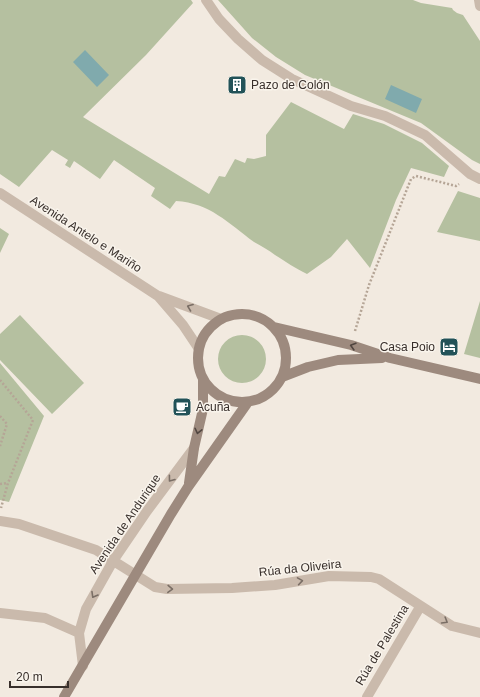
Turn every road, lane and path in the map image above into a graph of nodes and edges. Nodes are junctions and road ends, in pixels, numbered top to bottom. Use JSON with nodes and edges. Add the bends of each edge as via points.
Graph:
{"nodes":[{"id":1,"x":206,"y":0,"type":"edge"},
{"id":2,"x":479,"y":0,"type":"edge"},
{"id":3,"x":480,"y":6,"type":"edge"},
{"id":4,"x":470,"y":174,"type":"junction"},
{"id":5,"x":480,"y":179,"type":"edge"},
{"id":6,"x":0,"y":193,"type":"edge"},
{"id":7,"x":158,"y":296,"type":"junction"},
{"id":8,"x":221,"y":319,"type":"junction"},
{"id":9,"x":274,"y":327,"type":"junction"},
{"id":10,"x":351,"y":345,"type":"junction"},
{"id":11,"x":199,"y":348,"type":"junction"},
{"id":12,"x":390,"y":358,"type":"junction"},
{"id":13,"x":282,"y":377,"type":"junction"},
{"id":14,"x":202,"y":378,"type":"junction"},
{"id":15,"x":480,"y":378,"type":"edge"},
{"id":16,"x":0,"y":380,"type":"edge"},
{"id":17,"x":248,"y":402,"type":"junction"},
{"id":18,"x":0,"y":416,"type":"edge"},
{"id":19,"x":0,"y":446,"type":"edge"},
{"id":20,"x":194,"y":448,"type":"junction"},
{"id":21,"x":8,"y":483,"type":"junction"},
{"id":22,"x":0,"y":484,"type":"edge"},
{"id":23,"x":188,"y":487,"type":"junction"},
{"id":24,"x":0,"y":512,"type":"edge"},
{"id":25,"x":0,"y":521,"type":"edge"},
{"id":26,"x":113,"y":561,"type":"junction"},
{"id":27,"x":135,"y":574,"type":"junction"},
{"id":28,"x":420,"y":607,"type":"junction"},
{"id":29,"x":0,"y":613,"type":"edge"},
{"id":30,"x":480,"y":632,"type":"edge"},
{"id":31,"x":79,"y":633,"type":"junction"},
{"id":32,"x":83,"y":666,"type":"junction"},
{"id":33,"x":64,"y":697,"type":"edge"},
{"id":34,"x":366,"y":697,"type":"edge"}],
"edges":[{"from":1,"to":4,"type":"street","via":[[219,19],[262,60],[292,79],[425,135]]},
{"from":2,"to":3,"type":"street"},
{"from":4,"to":5,"type":"street"},
{"from":4,"to":10,"type":"path","via":[[456,186],[416,176],[411,179],[369,285]]},
{"from":6,"to":7,"type":"street","name":"Avenida Antelo e Mariño"},
{"from":8,"to":7,"type":"street","name":"Avenida Antelo e Mariño","one_way":true},
{"from":7,"to":11,"type":"street","name":"Avenida Antelo e Mariño"},
{"from":8,"to":9,"type":"main road","via":[[243,314],[260,318]]},
{"from":8,"to":11,"type":"main road","via":[[206,331]]},
{"from":9,"to":10,"type":"main road"},
{"from":9,"to":13,"type":"main road","via":[[285,346],[286,367]]},
{"from":12,"to":10,"type":"main road","one_way":true},
{"from":11,"to":14,"type":"main road","via":[[198,359]]},
{"from":12,"to":13,"type":"main road","via":[[338,360],[308,367]]},
{"from":12,"to":15,"type":"main road"},
{"from":13,"to":17,"type":"main road","via":[[268,394]]},
{"from":14,"to":17,"type":"main road","via":[[208,387],[222,397],[237,402]]},
{"from":14,"to":20,"type":"main road","one_way":true,"via":[[203,408]]},
{"from":16,"to":21,"type":"path","via":[[33,420]]},
{"from":17,"to":23,"type":"main road"},
{"from":18,"to":19,"type":"path","via":[[7,424]]},
{"from":20,"to":23,"type":"main road"},
{"from":20,"to":26,"type":"street","name":"Avenida de Andurique","one_way":true},
{"from":21,"to":22,"type":"path"},
{"from":21,"to":24,"type":"path"},
{"from":23,"to":27,"type":"main road"},
{"from":25,"to":26,"type":"street","name":"Rúa da Oliveira","via":[[55,535],[96,550]]},
{"from":26,"to":27,"type":"street","name":"Rúa da Oliveira"},
{"from":26,"to":31,"type":"street","name":"Avenida de Andurique","one_way":true,"via":[[86,609]]},
{"from":27,"to":28,"type":"street","name":"Rúa da Oliveira","one_way":true,"via":[[155,587],[167,589],[275,585],[329,576],[371,577]]},
{"from":27,"to":32,"type":"main road"},
{"from":28,"to":30,"type":"street","name":"Rúa da Oliveira","one_way":true,"via":[[452,626]]},
{"from":28,"to":34,"type":"street","name":"Rúa de Palestina"},
{"from":29,"to":31,"type":"street","via":[[45,618]]},
{"from":31,"to":32,"type":"street","name":"Avenida de Andurique"},
{"from":32,"to":33,"type":"main road"}]}
